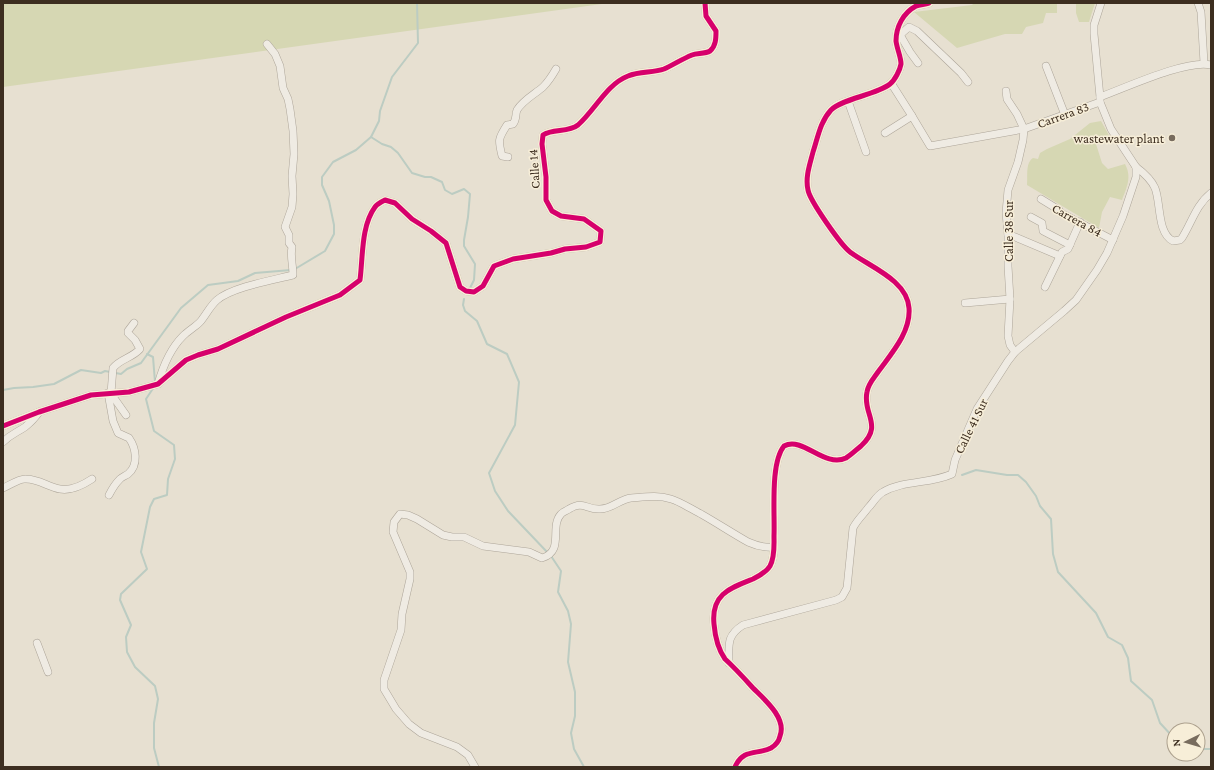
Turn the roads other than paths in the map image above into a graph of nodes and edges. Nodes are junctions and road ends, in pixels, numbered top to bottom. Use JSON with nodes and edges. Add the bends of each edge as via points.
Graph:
{"nodes":[{"id":1,"x":705,"y":3,"type":"edge"},
{"id":2,"x":929,"y":3,"type":"edge"},
{"id":3,"x":1101,"y":3,"type":"edge"},
{"id":4,"x":1198,"y":3,"type":"edge"},
{"id":5,"x":898,"y":32,"type":"junction"},
{"id":6,"x":267,"y":44,"type":"dead end"},
{"id":7,"x":918,"y":63,"type":"dead end"},
{"id":8,"x":1207,"y":64,"type":"edge"},
{"id":9,"x":1046,"y":66,"type":"dead end"},
{"id":10,"x":556,"y":69,"type":"dead end"},
{"id":11,"x":968,"y":82,"type":"dead end"},
{"id":12,"x":891,"y":83,"type":"junction"},
{"id":13,"x":1006,"y":91,"type":"dead end"},
{"id":14,"x":1100,"y":100,"type":"junction"},
{"id":15,"x":848,"y":101,"type":"junction"},
{"id":16,"x":1065,"y":115,"type":"junction"},
{"id":17,"x":912,"y":116,"type":"junction"},
{"id":18,"x":1024,"y":129,"type":"junction"},
{"id":19,"x":885,"y":133,"type":"dead end"},
{"id":20,"x":866,"y":152,"type":"dead end"},
{"id":21,"x":508,"y":157,"type":"dead end"},
{"id":22,"x":1136,"y":167,"type":"junction"},
{"id":23,"x":1211,"y":194,"type":"edge"},
{"id":24,"x":1041,"y":199,"type":"dead end"},
{"id":25,"x":1031,"y":217,"type":"dead end"},
{"id":26,"x":1080,"y":222,"type":"junction"},
{"id":27,"x":1008,"y":234,"type":"junction"},
{"id":28,"x":1113,"y":240,"type":"junction"},
{"id":29,"x":1070,"y":245,"type":"junction"},
{"id":30,"x":1060,"y":256,"type":"junction"},
{"id":31,"x":1045,"y":286,"type":"dead end"},
{"id":32,"x":1010,"y":299,"type":"junction"},
{"id":33,"x":965,"y":302,"type":"dead end"},
{"id":34,"x":134,"y":323,"type":"dead end"},
{"id":35,"x":1015,"y":352,"type":"junction"},
{"id":36,"x":158,"y":384,"type":"junction"},
{"id":37,"x":111,"y":393,"type":"junction"},
{"id":38,"x":39,"y":412,"type":"junction"},
{"id":39,"x":126,"y":415,"type":"dead end"},
{"id":40,"x":3,"y":426,"type":"edge"},
{"id":41,"x":3,"y":442,"type":"edge"},
{"id":42,"x":92,"y":479,"type":"dead end"},
{"id":43,"x":3,"y":488,"type":"edge"},
{"id":44,"x":109,"y":495,"type":"dead end"},
{"id":45,"x":774,"y":547,"type":"junction"},
{"id":46,"x":37,"y":643,"type":"dead end"},
{"id":47,"x":729,"y":663,"type":"junction"},
{"id":48,"x":48,"y":672,"type":"dead end"},
{"id":49,"x":475,"y":767,"type":"edge"},
{"id":50,"x":735,"y":767,"type":"edge"}],
"edges":[{"from":1,"to":36,"type":"street","name":"Calle 14","via":[[706,16],[716,31],[714,45],[709,51],[692,55],[663,69],[627,76],[612,86],[577,126],[549,131],[543,135],[546,200],[552,211],[561,216],[584,219],[600,231],[600,242],[586,247],[507,261],[494,266],[483,286],[474,292],[466,291],[460,287],[446,244],[395,203],[385,200],[376,205],[367,223],[360,280],[340,294],[218,349],[186,360]]},
{"from":2,"to":5,"type":"street","via":[[916,6],[901,19]]},
{"from":3,"to":14,"type":"street","via":[[1094,24]]},
{"from":4,"to":8,"type":"street"},
{"from":5,"to":7,"type":"street"},
{"from":5,"to":11,"type":"street","via":[[902,33],[909,27],[917,31]]},
{"from":5,"to":12,"type":"street","via":[[896,42],[901,64]]},
{"from":6,"to":36,"type":"street","via":[[280,66],[293,131],[292,207],[285,227],[292,247],[290,255],[293,275],[229,293],[218,300],[172,349],[162,367]]},
{"from":8,"to":14,"type":"street","name":"Carrera 83","via":[[1169,71]]},
{"from":9,"to":16,"type":"street"},
{"from":10,"to":21,"type":"street","via":[[550,80],[527,98],[517,110],[513,124],[508,124],[498,140],[502,156]]},
{"from":12,"to":15,"type":"street","via":[[878,91]]},
{"from":12,"to":17,"type":"street"},
{"from":13,"to":18,"type":"street","via":[[1007,99]]},
{"from":14,"to":16,"type":"street","name":"Carrera 83"},
{"from":14,"to":22,"type":"street","via":[[1110,129]]},
{"from":15,"to":20,"type":"street"},
{"from":15,"to":45,"type":"street","via":[[832,108],[821,124],[807,175],[809,194],[844,246],[902,288],[909,312],[906,329],[868,388],[866,397],[872,427],[867,440],[849,456],[836,460],[827,459],[809,449],[797,446],[787,444],[782,449],[775,472]]},
{"from":16,"to":18,"type":"street","name":"Carrera 83"},
{"from":17,"to":18,"type":"street","name":"Carrera 83","via":[[930,146]]},
{"from":17,"to":19,"type":"street"},
{"from":18,"to":27,"type":"street","name":"Calle 38 Sur","via":[[1018,162],[1008,190]]},
{"from":22,"to":23,"type":"street","via":[[1148,177],[1156,190],[1164,230],[1170,240],[1182,238],[1198,208]]},
{"from":22,"to":28,"type":"street","name":"Calle 41 Sur","via":[[1132,193]]},
{"from":24,"to":26,"type":"street","name":"Carrera 84"},
{"from":25,"to":29,"type":"street","via":[[1042,224],[1043,231]]},
{"from":26,"to":28,"type":"street","name":"Carrera 84"},
{"from":26,"to":29,"type":"street"},
{"from":27,"to":30,"type":"street"},
{"from":27,"to":32,"type":"street","name":"Calle 38 Sur"},
{"from":28,"to":35,"type":"street","name":"Calle 41 Sur","via":[[1097,270],[1076,300]]},
{"from":29,"to":30,"type":"street"},
{"from":30,"to":31,"type":"street"},
{"from":32,"to":33,"type":"street"},
{"from":32,"to":35,"type":"street","name":"Calle 38 Sur","via":[[1008,336]]},
{"from":34,"to":37,"type":"street","via":[[128,333],[134,337],[140,349],[136,354],[120,362],[113,371]]},
{"from":35,"to":47,"type":"street","name":"Calle 41 Sur","via":[[977,409],[955,460],[952,474],[882,492],[857,520],[853,528],[847,588],[842,597],[743,625],[730,637]]},
{"from":36,"to":37,"type":"street","via":[[129,392]]},
{"from":37,"to":38,"type":"street","via":[[91,395]]},
{"from":37,"to":39,"type":"street"},
{"from":37,"to":44,"type":"street","via":[[114,424],[118,433],[129,438],[135,454],[129,474],[120,479]]},
{"from":38,"to":40,"type":"street"},
{"from":38,"to":41,"type":"street","via":[[32,421],[9,435]]},
{"from":42,"to":43,"type":"street","via":[[74,488],[60,489],[25,478]]},
{"from":45,"to":47,"type":"street","via":[[769,567],[758,576],[727,591],[716,602],[713,616],[716,635],[721,652]]},
{"from":45,"to":49,"type":"street","via":[[767,548],[748,542],[685,506],[670,499],[651,496],[625,499],[600,510],[580,505],[568,509],[559,516],[552,554],[542,558],[529,552],[483,546],[464,537],[443,535],[408,515],[400,514],[393,528],[410,578],[401,630],[384,680],[384,689],[409,724],[421,733],[457,747],[468,755]]},
{"from":46,"to":48,"type":"street"},
{"from":47,"to":50,"type":"street","via":[[766,701],[782,728],[778,742],[771,748],[751,752],[739,760]]}]}
